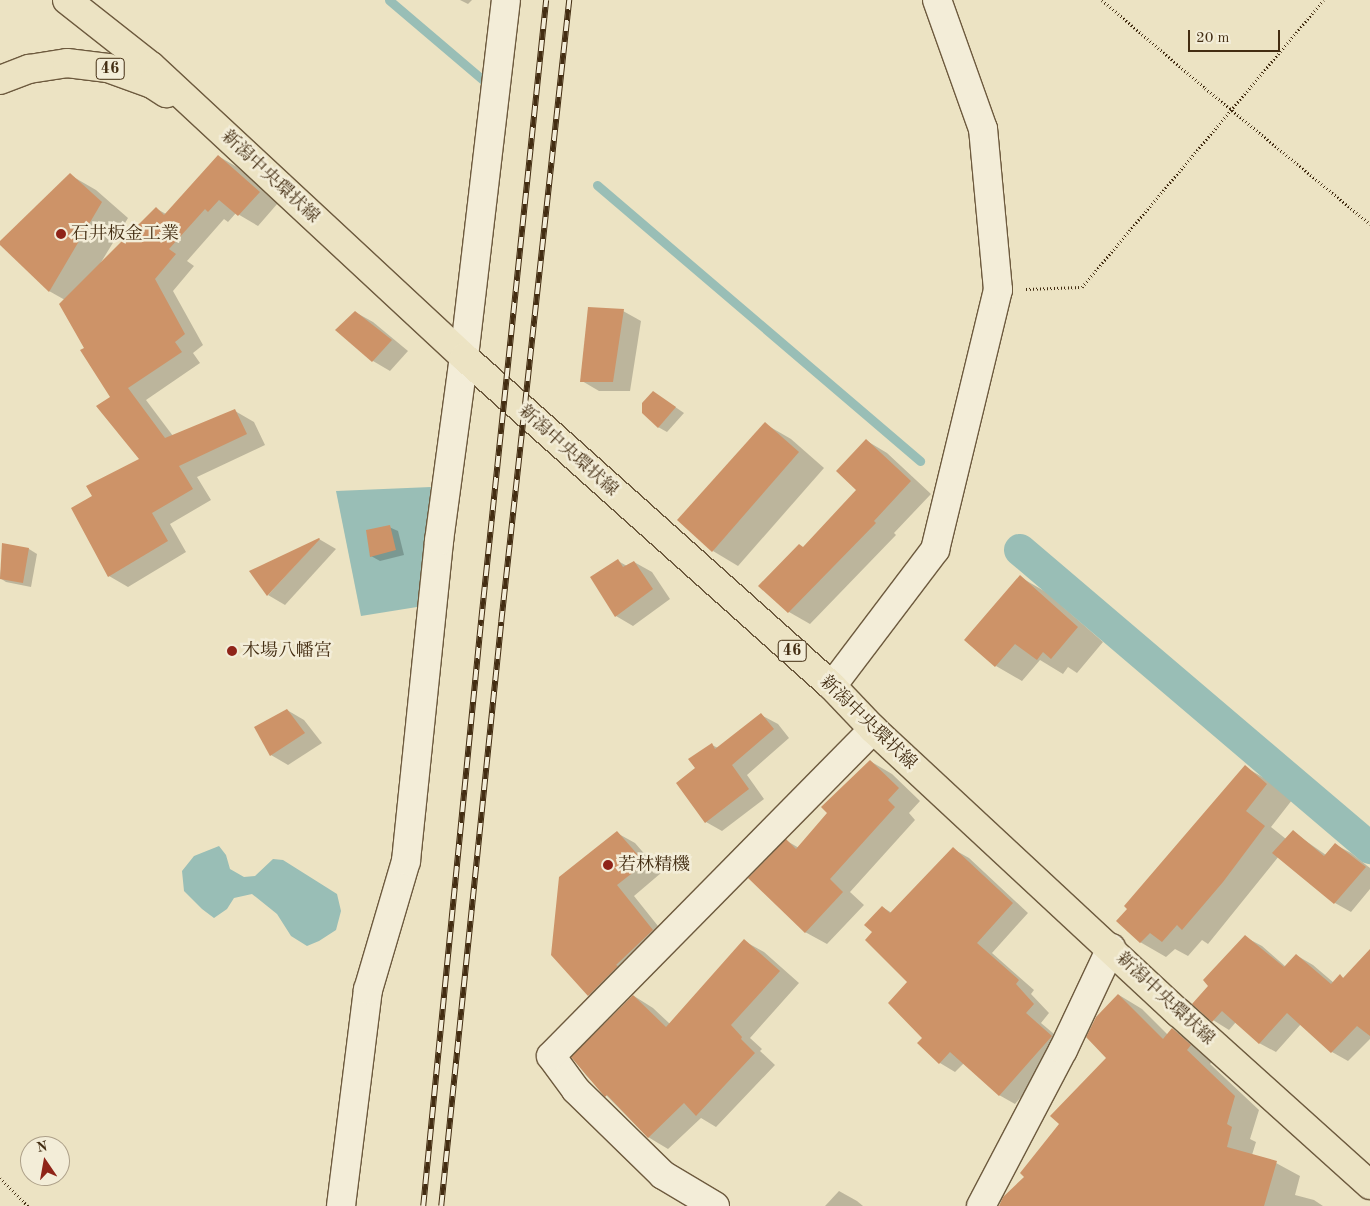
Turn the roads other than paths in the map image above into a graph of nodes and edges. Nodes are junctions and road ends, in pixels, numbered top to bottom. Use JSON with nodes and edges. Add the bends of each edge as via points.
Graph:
{"nodes":[{"id":1,"x":67,"y":0,"type":"edge"},
{"id":2,"x":506,"y":0,"type":"edge"},
{"id":3,"x":937,"y":0,"type":"edge"},
{"id":4,"x":0,"y":80,"type":"edge"},
{"id":5,"x":209,"y":121,"type":"junction"},
{"id":6,"x":464,"y":358,"type":"junction"},
{"id":7,"x":832,"y":686,"type":"junction"},
{"id":8,"x":873,"y":729,"type":"junction"},
{"id":9,"x":1111,"y":948,"type":"junction"},
{"id":10,"x":1370,"y":1185,"type":"edge"},
{"id":11,"x":341,"y":1206,"type":"edge"},
{"id":12,"x":715,"y":1206,"type":"edge"},
{"id":13,"x":981,"y":1206,"type":"edge"}],
"edges":[{"from":1,"to":5,"type":"main road","name":"新潟中央環状線","number":"46","via":[[151,66]]},
{"from":2,"to":6,"type":"street"},
{"from":3,"to":7,"type":"street","via":[[983,129],[998,290],[935,550]]},
{"from":4,"to":5,"type":"main road","name":"新潟中央環状線","number":"46","via":[[29,69],[67,63],[108,68],[152,84]]},
{"from":5,"to":6,"type":"main road","name":"新潟中央環状線","number":"46"},
{"from":6,"to":7,"type":"main road","name":"新潟中央環状線","number":"46"},
{"from":6,"to":11,"type":"street","via":[[439,541],[406,861],[368,990]]},
{"from":7,"to":8,"type":"main road","name":"新潟中央環状線","number":"46"},
{"from":8,"to":9,"type":"main road","name":"新潟中央環状線","number":"46"},
{"from":8,"to":12,"type":"street","via":[[551,1056],[576,1090],[663,1175]]},
{"from":9,"to":10,"type":"main road","name":"新潟中央環状線","number":"46","via":[[1268,1096]]},
{"from":9,"to":13,"type":"street","via":[[1063,1050]]}]}
